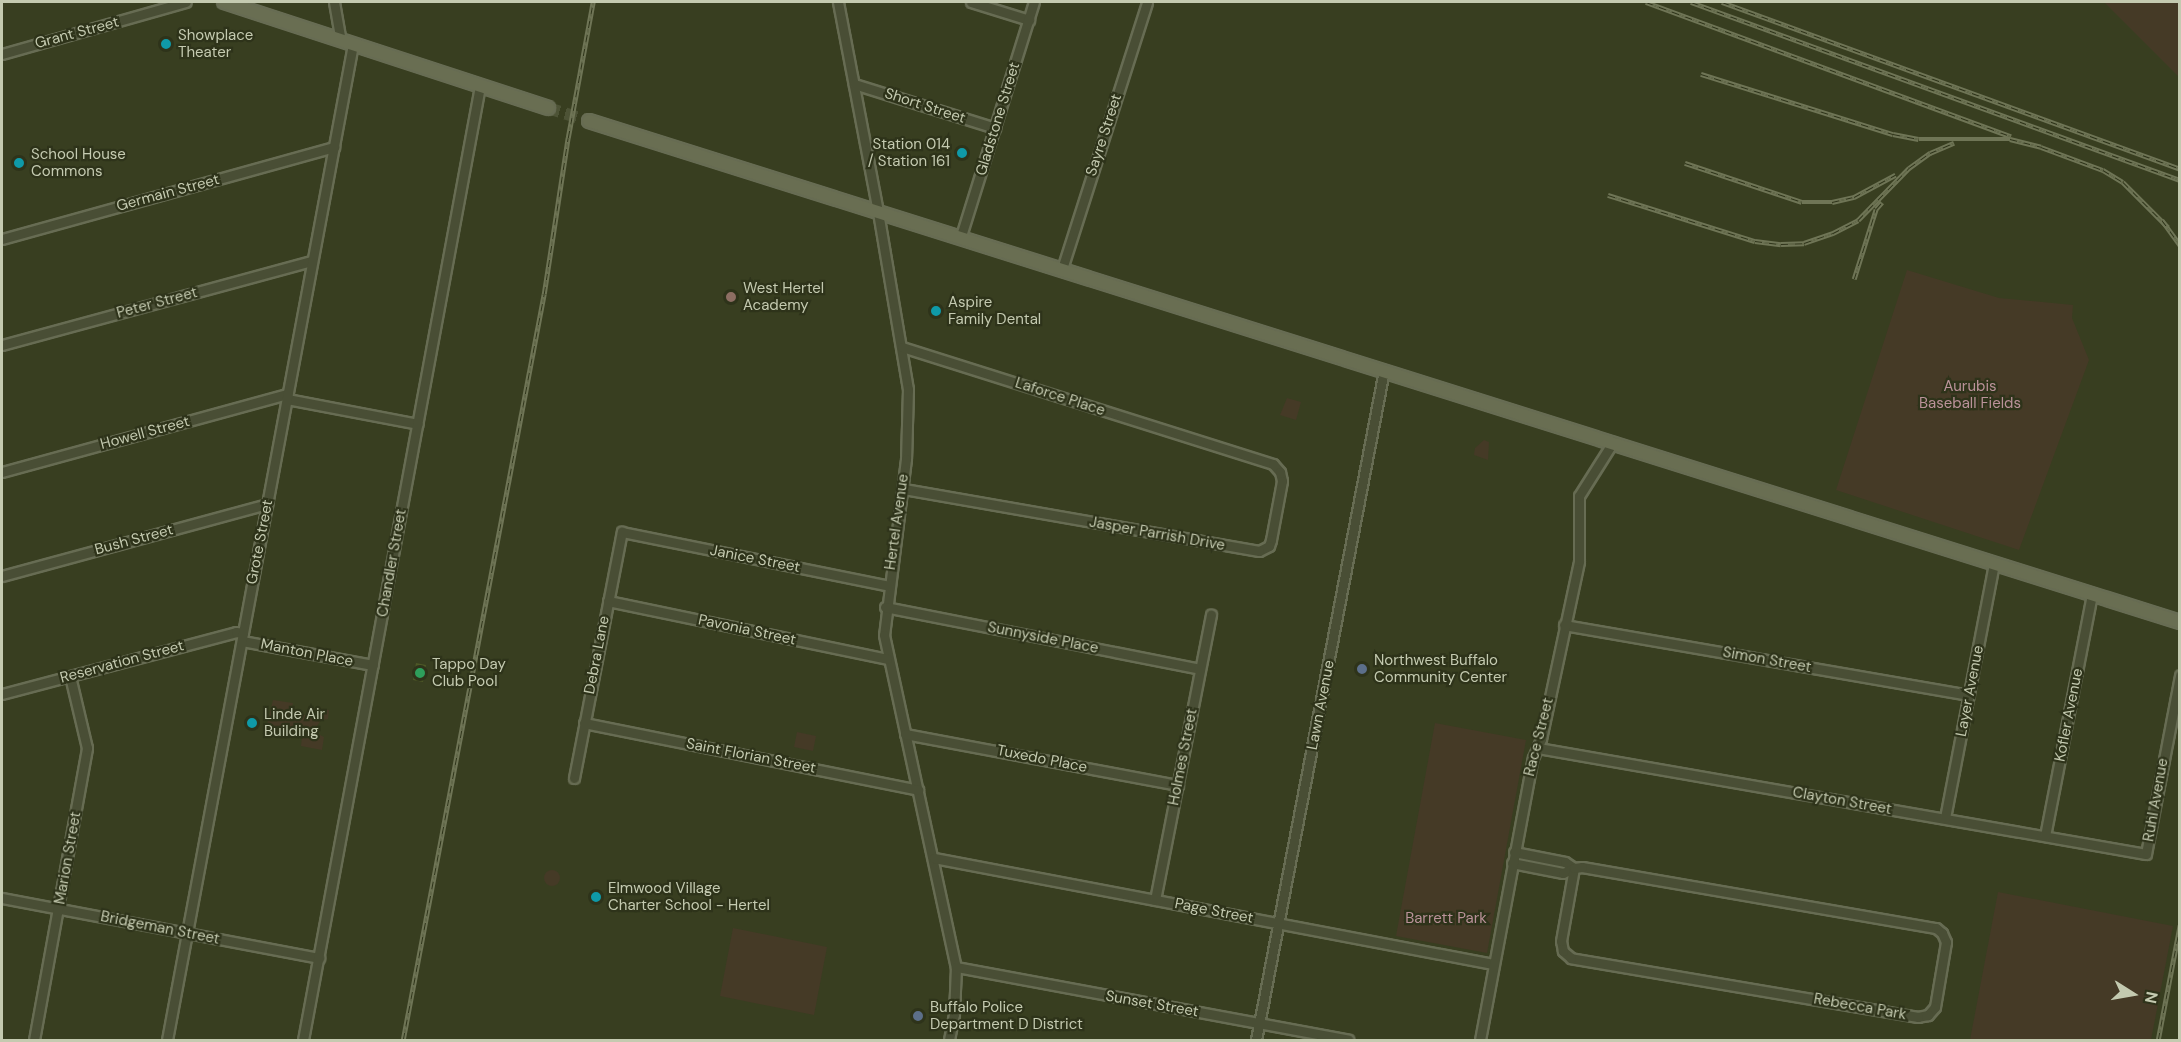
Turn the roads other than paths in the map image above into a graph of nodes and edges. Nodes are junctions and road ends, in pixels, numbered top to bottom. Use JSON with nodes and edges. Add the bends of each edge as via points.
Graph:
{"nodes":[{"id":1,"x":186,"y":2,"type":"edge"},
{"id":2,"x":228,"y":2,"type":"edge"},
{"id":3,"x":334,"y":2,"type":"edge"},
{"id":4,"x":838,"y":2,"type":"edge"},
{"id":5,"x":971,"y":2,"type":"edge"},
{"id":6,"x":1034,"y":2,"type":"edge"},
{"id":7,"x":1146,"y":2,"type":"edge"},
{"id":8,"x":1029,"y":20,"type":"junction"},
{"id":9,"x":347,"y":42,"type":"junction"},
{"id":10,"x":2,"y":54,"type":"edge"},
{"id":11,"x":854,"y":84,"type":"junction"},
{"id":12,"x":480,"y":86,"type":"junction"},
{"id":13,"x":548,"y":108,"type":"tunnel mouth"},
{"id":14,"x":589,"y":121,"type":"tunnel mouth"},
{"id":15,"x":995,"y":128,"type":"junction"},
{"id":16,"x":334,"y":147,"type":"junction"},
{"id":17,"x":878,"y":212,"type":"junction"},
{"id":18,"x":961,"y":236,"type":"junction"},
{"id":19,"x":2,"y":239,"type":"edge"},
{"id":20,"x":312,"y":261,"type":"junction"},
{"id":21,"x":1062,"y":269,"type":"junction"},
{"id":22,"x":2,"y":345,"type":"edge"},
{"id":23,"x":902,"y":347,"type":"junction"},
{"id":24,"x":1384,"y":370,"type":"junction"},
{"id":25,"x":287,"y":396,"type":"junction"},
{"id":26,"x":418,"y":424,"type":"junction"},
{"id":27,"x":1613,"y":442,"type":"junction"},
{"id":28,"x":1218,"y":447,"type":"joint"},
{"id":29,"x":2,"y":472,"type":"edge"},
{"id":30,"x":902,"y":489,"type":"junction"},
{"id":31,"x":267,"y":504,"type":"junction"},
{"id":32,"x":622,"y":532,"type":"joint"},
{"id":33,"x":1994,"y":563,"type":"junction"},
{"id":34,"x":2,"y":576,"type":"edge"},
{"id":35,"x":888,"y":586,"type":"junction"},
{"id":36,"x":2092,"y":594,"type":"junction"},
{"id":37,"x":608,"y":601,"type":"junction"},
{"id":38,"x":885,"y":607,"type":"junction"},
{"id":39,"x":1211,"y":614,"type":"dead end"},
{"id":40,"x":2180,"y":622,"type":"edge"},
{"id":41,"x":1564,"y":625,"type":"junction"},
{"id":42,"x":242,"y":637,"type":"junction"},
{"id":43,"x":887,"y":659,"type":"junction"},
{"id":44,"x":373,"y":665,"type":"junction"},
{"id":45,"x":1200,"y":669,"type":"junction"},
{"id":46,"x":2180,"y":675,"type":"edge"},
{"id":47,"x":69,"y":676,"type":"junction"},
{"id":48,"x":2,"y":694,"type":"edge"},
{"id":49,"x":1969,"y":695,"type":"junction"},
{"id":50,"x":584,"y":723,"type":"junction"},
{"id":51,"x":905,"y":734,"type":"junction"},
{"id":52,"x":1538,"y":748,"type":"junction"},
{"id":53,"x":574,"y":778,"type":"dead end"},
{"id":54,"x":1178,"y":785,"type":"junction"},
{"id":55,"x":918,"y":790,"type":"junction"},
{"id":56,"x":1945,"y":818,"type":"junction"},
{"id":57,"x":2045,"y":836,"type":"junction"},
{"id":58,"x":1514,"y":852,"type":"junction"},
{"id":59,"x":2146,"y":854,"type":"joint"},
{"id":60,"x":934,"y":858,"type":"junction"},
{"id":61,"x":1512,"y":863,"type":"junction"},
{"id":62,"x":1575,"y":868,"type":"junction"},
{"id":63,"x":2,"y":898,"type":"edge"},
{"id":64,"x":1155,"y":900,"type":"junction"},
{"id":65,"x":59,"y":908,"type":"junction"},
{"id":66,"x":1280,"y":923,"type":"junction"},
{"id":67,"x":187,"y":933,"type":"junction"},
{"id":68,"x":319,"y":958,"type":"junction"},
{"id":69,"x":1493,"y":964,"type":"junction"},
{"id":70,"x":956,"y":967,"type":"junction"},
{"id":71,"x":1260,"y":1023,"type":"junction"},
{"id":72,"x":34,"y":1041,"type":"edge"},
{"id":73,"x":167,"y":1041,"type":"edge"},
{"id":74,"x":303,"y":1041,"type":"edge"},
{"id":75,"x":949,"y":1041,"type":"edge"},
{"id":76,"x":1257,"y":1041,"type":"edge"},
{"id":77,"x":1348,"y":1041,"type":"edge"},
{"id":78,"x":1480,"y":1041,"type":"edge"}],
"edges":[{"from":1,"to":10,"type":"street","name":"Grant Street"},
{"from":2,"to":9,"type":"main road"},
{"from":3,"to":9,"type":"street"},
{"from":4,"to":11,"type":"street","name":"Hertel Avenue"},
{"from":5,"to":8,"type":"street"},
{"from":6,"to":8,"type":"street","name":"Gladstone Street"},
{"from":7,"to":21,"type":"street","name":"Sayre Street"},
{"from":8,"to":15,"type":"street","name":"Gladstone Street"},
{"from":9,"to":12,"type":"main road"},
{"from":9,"to":16,"type":"street","name":"Grote Street"},
{"from":11,"to":15,"type":"street","name":"Short Street"},
{"from":11,"to":17,"type":"street","name":"Hertel Avenue"},
{"from":12,"to":13,"type":"main road"},
{"from":12,"to":26,"type":"street","name":"Chandler Street"},
{"from":14,"to":17,"type":"main road"},
{"from":15,"to":18,"type":"street","name":"Gladstone Street"},
{"from":16,"to":19,"type":"street","name":"Germain Street"},
{"from":16,"to":20,"type":"street","name":"Grote Street"},
{"from":17,"to":18,"type":"main road"},
{"from":17,"to":23,"type":"street","name":"Hertel Avenue"},
{"from":18,"to":21,"type":"main road"},
{"from":20,"to":22,"type":"street","name":"Peter Street"},
{"from":20,"to":25,"type":"street","name":"Grote Street"},
{"from":21,"to":24,"type":"main road"},
{"from":23,"to":28,"type":"street","name":"Laforce Place"},
{"from":23,"to":30,"type":"street","name":"Hertel Avenue","via":[[909,424]]},
{"from":24,"to":27,"type":"main road"},
{"from":24,"to":66,"type":"street","name":"Lawn Avenue"},
{"from":25,"to":26,"type":"street","name":"Howell Street"},
{"from":25,"to":29,"type":"street","name":"Howell Street"},
{"from":25,"to":31,"type":"street","name":"Grote Street"},
{"from":26,"to":44,"type":"street","name":"Chandler Street"},
{"from":27,"to":33,"type":"main road"},
{"from":27,"to":41,"type":"street","name":"Race Street","via":[[1580,496],[1579,561]]},
{"from":28,"to":30,"type":"street","name":"Jasper Parrish Drive","via":[[1273,464],[1282,476],[1271,540],[1264,549],[1255,551]]},
{"from":30,"to":35,"type":"street","name":"Hertel Avenue"},
{"from":31,"to":34,"type":"street","name":"Bush Street"},
{"from":31,"to":42,"type":"street","name":"Grote Street"},
{"from":32,"to":35,"type":"street","name":"Janice Street"},
{"from":32,"to":37,"type":"street","name":"Debra Lane"},
{"from":33,"to":36,"type":"main road"},
{"from":33,"to":49,"type":"street","name":"Layer Avenue"},
{"from":35,"to":38,"type":"street","name":"Hertel Avenue"},
{"from":36,"to":40,"type":"main road"},
{"from":36,"to":57,"type":"street","name":"Kofler Avenue"},
{"from":37,"to":43,"type":"street","name":"Pavonia Street"},
{"from":37,"to":50,"type":"street","name":"Debra Lane"},
{"from":38,"to":43,"type":"street","name":"Hertel Avenue"},
{"from":38,"to":45,"type":"street","name":"Sunnyside Place"},
{"from":39,"to":45,"type":"street","name":"Holmes Street"},
{"from":41,"to":49,"type":"street","name":"Simon Street"},
{"from":41,"to":52,"type":"street","name":"Race Street"},
{"from":42,"to":44,"type":"street","name":"Manton Place"},
{"from":42,"to":47,"type":"street","name":"Reservation Street","via":[[236,632]]},
{"from":42,"to":67,"type":"street","name":"Grote Street"},
{"from":43,"to":51,"type":"street","name":"Hertel Avenue"},
{"from":44,"to":68,"type":"street","name":"Chandler Street"},
{"from":45,"to":54,"type":"street","name":"Holmes Street"},
{"from":46,"to":59,"type":"street","name":"Ruhl Avenue"},
{"from":47,"to":48,"type":"street","name":"Reservation Street"},
{"from":47,"to":65,"type":"street","name":"Marion Street","via":[[87,748]]},
{"from":49,"to":56,"type":"street","name":"Layer Avenue"},
{"from":50,"to":53,"type":"street","name":"Debra Lane"},
{"from":50,"to":55,"type":"street","name":"Saint Florian Street"},
{"from":51,"to":54,"type":"street","name":"Tuxedo Place"},
{"from":51,"to":55,"type":"street","name":"Hertel Avenue"},
{"from":52,"to":56,"type":"street","name":"Clayton Street"},
{"from":52,"to":58,"type":"street","name":"Race Street"},
{"from":54,"to":64,"type":"street","name":"Holmes Street"},
{"from":55,"to":60,"type":"street","name":"Hertel Avenue"},
{"from":56,"to":57,"type":"street","name":"Clayton Street"},
{"from":57,"to":59,"type":"street","name":"Clayton Street"},
{"from":58,"to":61,"type":"street","name":"Race Street"},
{"from":58,"to":62,"type":"street","name":"Rebecca Park","via":[[1565,862]]},
{"from":60,"to":64,"type":"street","name":"Page Street"},
{"from":60,"to":70,"type":"street","name":"Hertel Avenue"},
{"from":61,"to":62,"type":"street","name":"Rebecca Park","via":[[1563,873]]},
{"from":61,"to":69,"type":"street","name":"Race Street"},
{"from":62,"to":62,"type":"street","name":"Rebecca Park","via":[[1936,928],[1946,942],[1935,1007],[1928,1016],[1918,1017],[1571,958],[1563,951],[1562,941]]},
{"from":63,"to":65,"type":"street","name":"Bridgeman Street"},
{"from":64,"to":66,"type":"street","name":"Page Street"},
{"from":65,"to":67,"type":"street","name":"Bridgeman Street"},
{"from":65,"to":72,"type":"street","name":"Marion Street"},
{"from":66,"to":69,"type":"street","name":"Page Street"},
{"from":66,"to":71,"type":"street","name":"Lawn Avenue"},
{"from":67,"to":68,"type":"street","name":"Bridgeman Street"},
{"from":67,"to":73,"type":"street","name":"Grote Street"},
{"from":68,"to":74,"type":"street","name":"Chandler Street"},
{"from":69,"to":78,"type":"street","name":"Race Street"},
{"from":70,"to":71,"type":"street","name":"Sunset Street"},
{"from":70,"to":75,"type":"street","name":"Hertel Avenue"},
{"from":71,"to":76,"type":"street","name":"Lawn Avenue"},
{"from":71,"to":77,"type":"street","name":"Sunset Street"}]}
